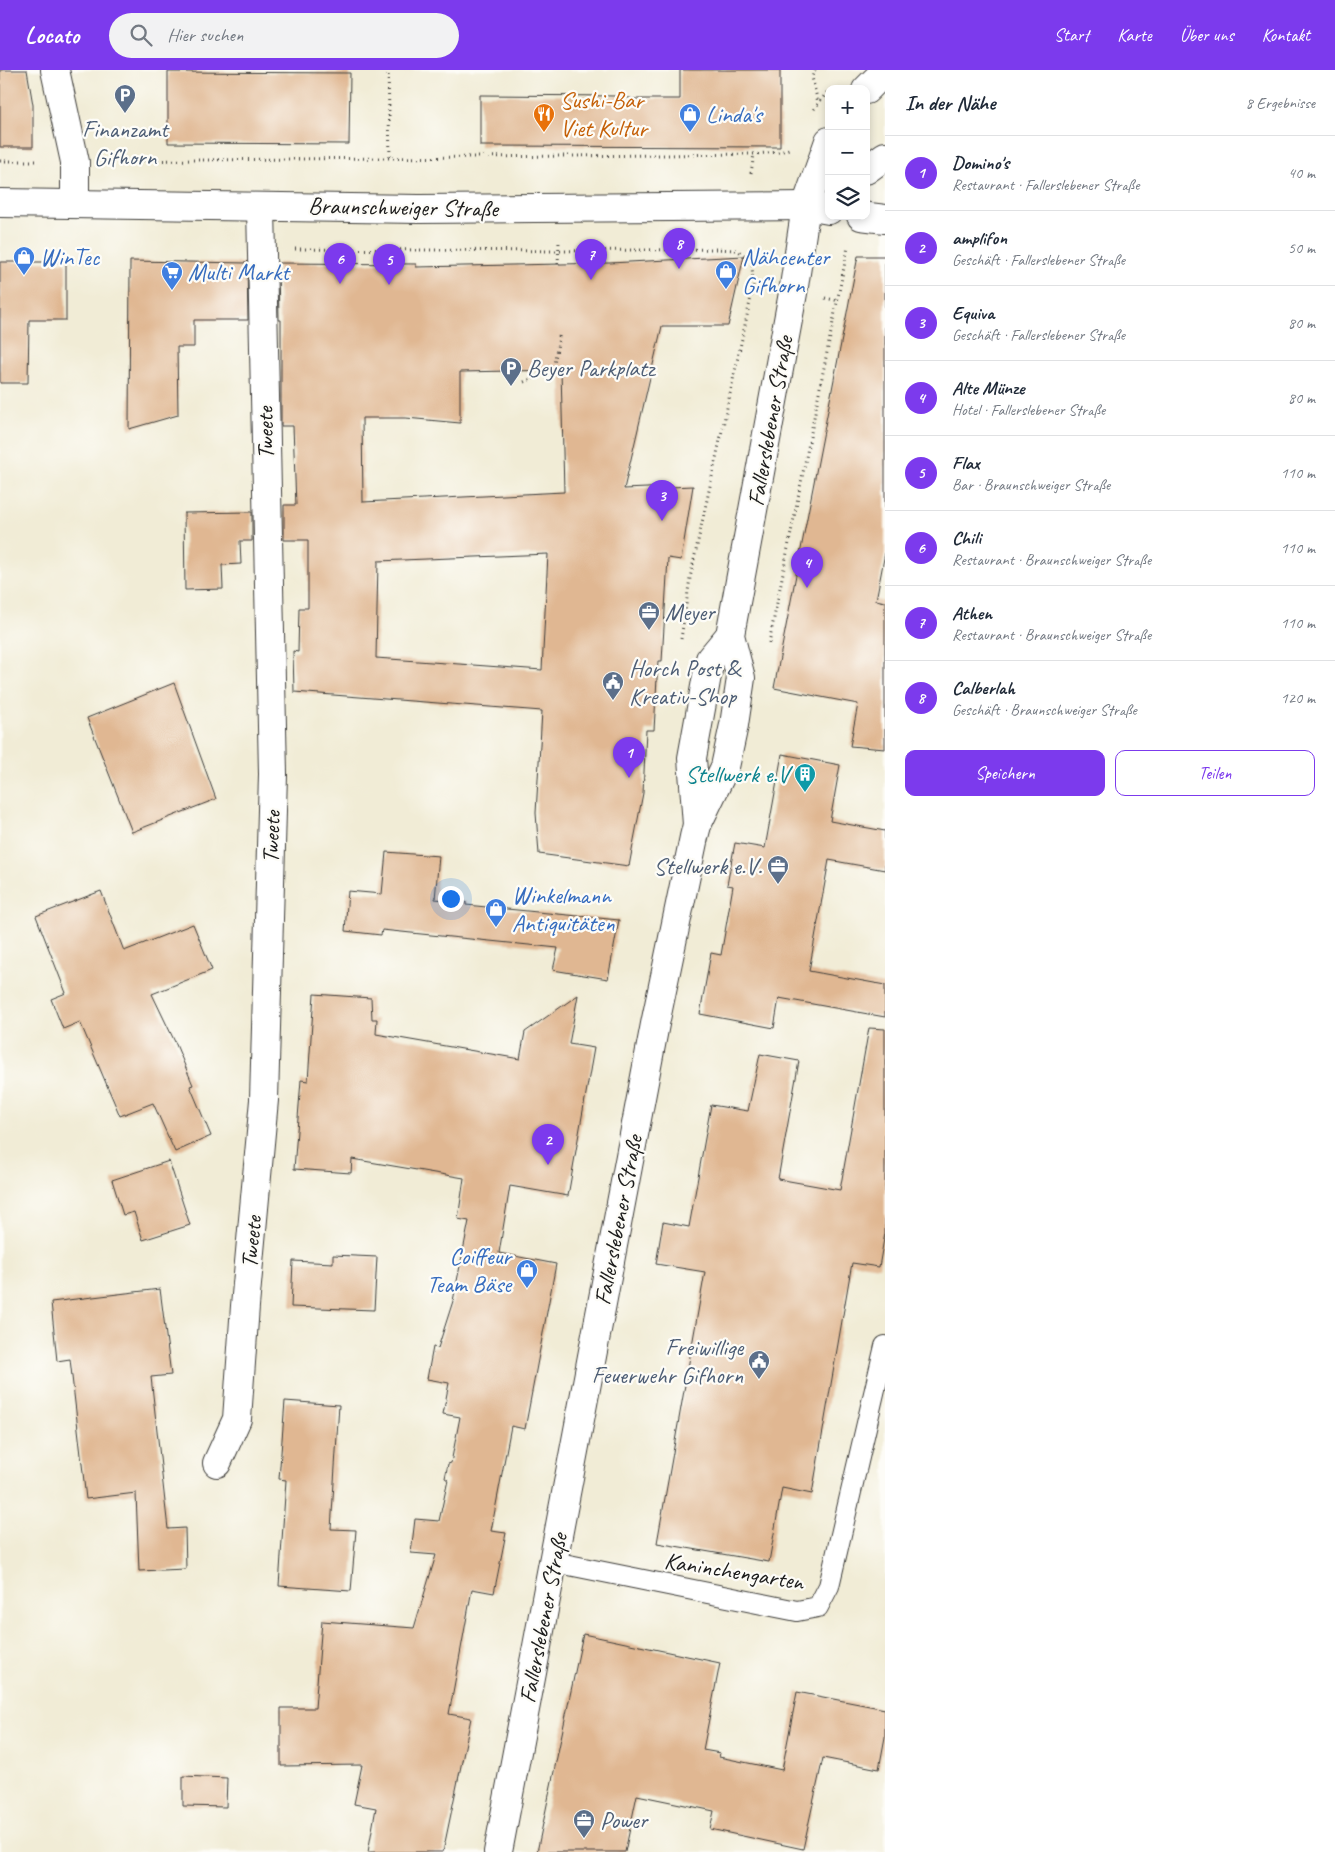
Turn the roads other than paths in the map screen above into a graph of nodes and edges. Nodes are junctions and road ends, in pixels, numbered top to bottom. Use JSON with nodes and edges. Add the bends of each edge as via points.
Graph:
{"nodes":[{"id":1,"x":55,"y":70,"type":"edge"},
{"id":2,"x":885,"y":71,"type":"edge"},
{"id":3,"x":870,"y":86,"type":"edge"},
{"id":4,"x":885,"y":156,"type":"edge"},
{"id":5,"x":870,"y":167,"type":"edge"},
{"id":6,"x":825,"y":172,"type":"edge"},
{"id":7,"x":0,"y":203,"type":"edge"},
{"id":8,"x":75,"y":203,"type":"junction"},
{"id":9,"x":821,"y":203,"type":"edge"},
{"id":10,"x":261,"y":207,"type":"junction"},
{"id":11,"x":885,"y":1346,"type":"edge"},
{"id":12,"x":217,"y":1463,"type":"dead end"},
{"id":13,"x":554,"y":1562,"type":"junction"},
{"id":14,"x":498,"y":1852,"type":"edge"}],
"edges":[{"from":1,"to":8,"type":"street","via":[[75,162]]},
{"from":2,"to":3,"type":"street"},
{"from":4,"to":5,"type":"street"},
{"from":6,"to":9,"type":"street","name":"Fallerslebener Straße"},
{"from":7,"to":8,"type":"street","name":"Braunschweiger Straße"},
{"from":8,"to":10,"type":"street","name":"Braunschweiger Straße"},
{"from":9,"to":10,"type":"street","name":"Braunschweiger Straße","via":[[418,209]]},
{"from":9,"to":13,"type":"street","name":"Fallerslebener Straße","via":[[793,293],[730,635],[742,678],[726,767],[696,824]]},
{"from":10,"to":12,"type":"street","name":"Tweete","via":[[273,774],[264,1090],[237,1419]]},
{"from":11,"to":13,"type":"lane","name":"Kaninchengarten","via":[[829,1586],[818,1607],[798,1611]]},
{"from":13,"to":14,"type":"street","name":"Fallerslebener Straße"}]}
